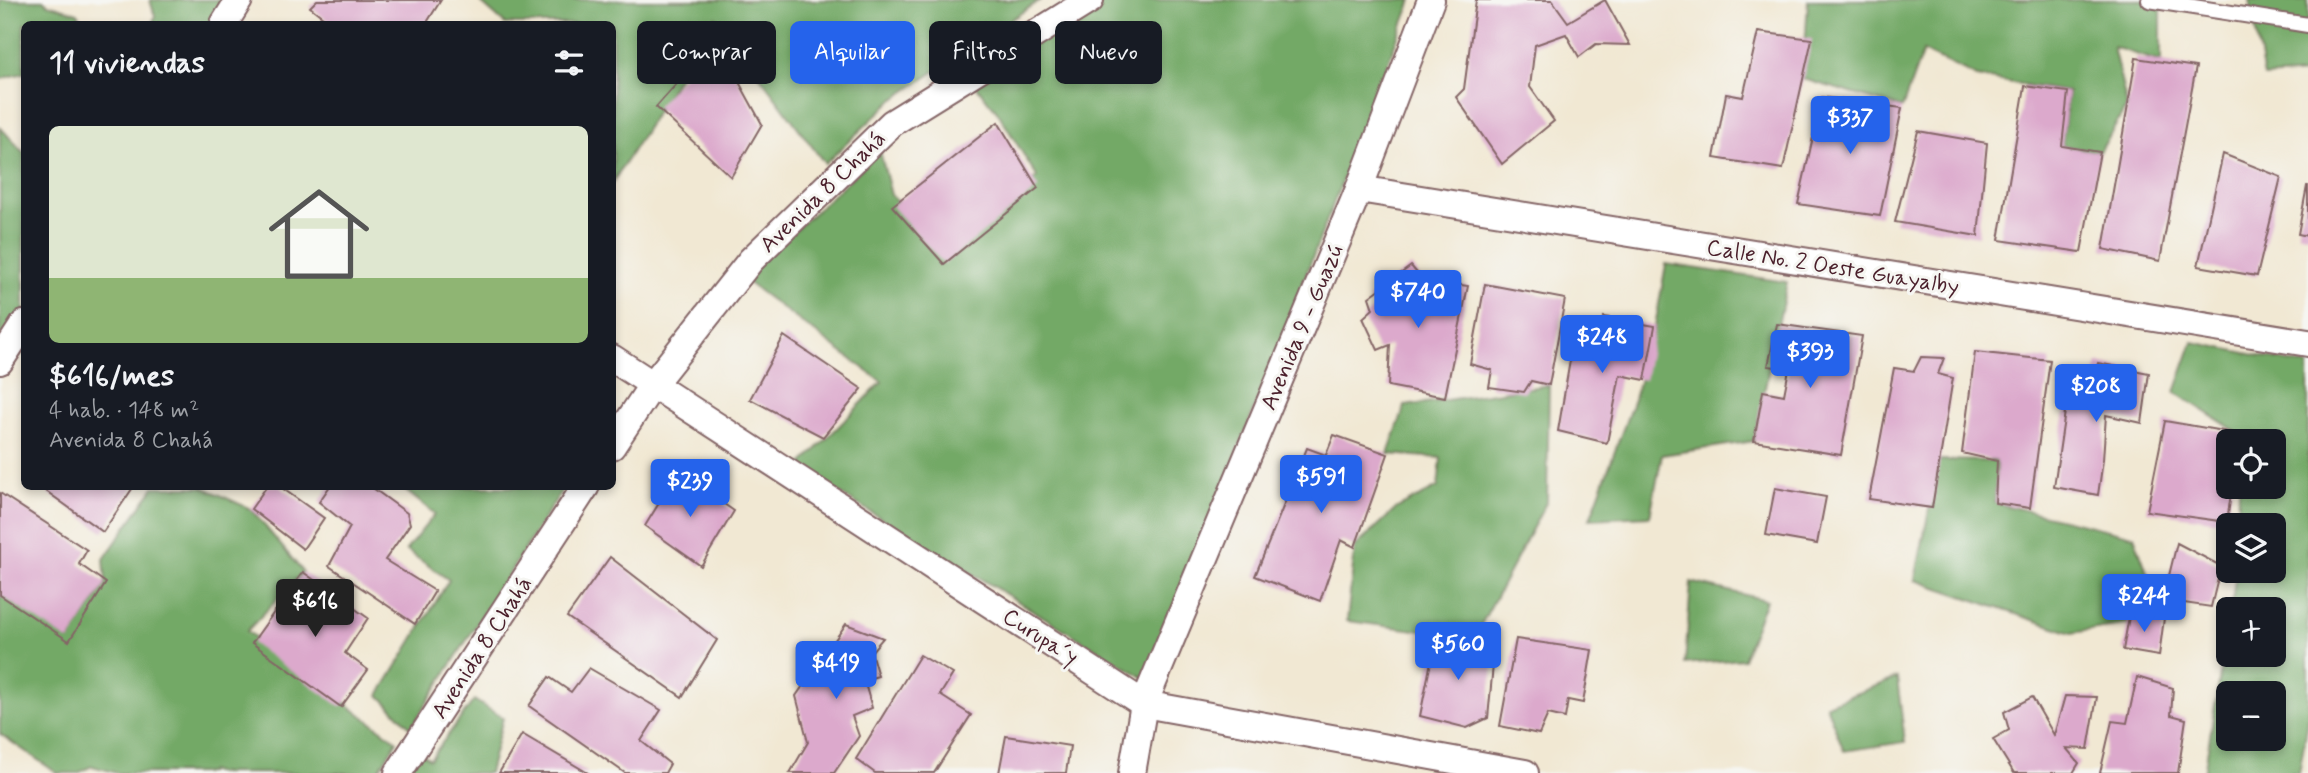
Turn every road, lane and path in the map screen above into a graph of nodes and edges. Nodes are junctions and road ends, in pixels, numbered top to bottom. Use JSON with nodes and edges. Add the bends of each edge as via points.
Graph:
{"nodes":[{"id":1,"x":239,"y":0,"type":"edge"},
{"id":2,"x":1090,"y":0,"type":"edge"},
{"id":3,"x":1431,"y":0,"type":"edge"},
{"id":4,"x":2149,"y":0,"type":"edge"},
{"id":5,"x":226,"y":21,"type":"edge"},
{"id":6,"x":2308,"y":25,"type":"edge"},
{"id":7,"x":1359,"y":188,"type":"junction"},
{"id":8,"x":21,"y":329,"type":"edge"},
{"id":9,"x":2308,"y":343,"type":"edge"},
{"id":10,"x":0,"y":361,"type":"edge"},
{"id":11,"x":616,"y":361,"type":"edge"},
{"id":12,"x":653,"y":384,"type":"junction"},
{"id":13,"x":616,"y":440,"type":"edge"},
{"id":14,"x":583,"y":490,"type":"edge"},
{"id":15,"x":1144,"y":704,"type":"junction"},
{"id":16,"x":398,"y":773,"type":"edge"},
{"id":17,"x":1132,"y":773,"type":"edge"},
{"id":18,"x":1525,"y":773,"type":"edge"}],
"edges":[{"from":1,"to":5,"type":"street"},
{"from":2,"to":12,"type":"street","name":"Avenida 8 Chahá","via":[[892,123],[751,260]]},
{"from":3,"to":7,"type":"street","name":"Avenida 9 - Guazú"},
{"from":4,"to":6,"type":"lane"},
{"from":7,"to":9,"type":"street","name":"Calle No. 2 Oeste Guayalby"},
{"from":7,"to":15,"type":"street","name":"Avenida 9 - Guazú"},
{"from":8,"to":10,"type":"street"},
{"from":11,"to":12,"type":"street","name":"Curupa´y"},
{"from":12,"to":13,"type":"street","name":"Avenida 8 Chahá"},
{"from":12,"to":15,"type":"street","name":"Curupa´y"},
{"from":14,"to":16,"type":"street","name":"Avenida 8 Chahá"},
{"from":15,"to":17,"type":"street","name":"Avenida 9 - Guazú"},
{"from":15,"to":18,"type":"street","name":"Curupa´y"}]}
